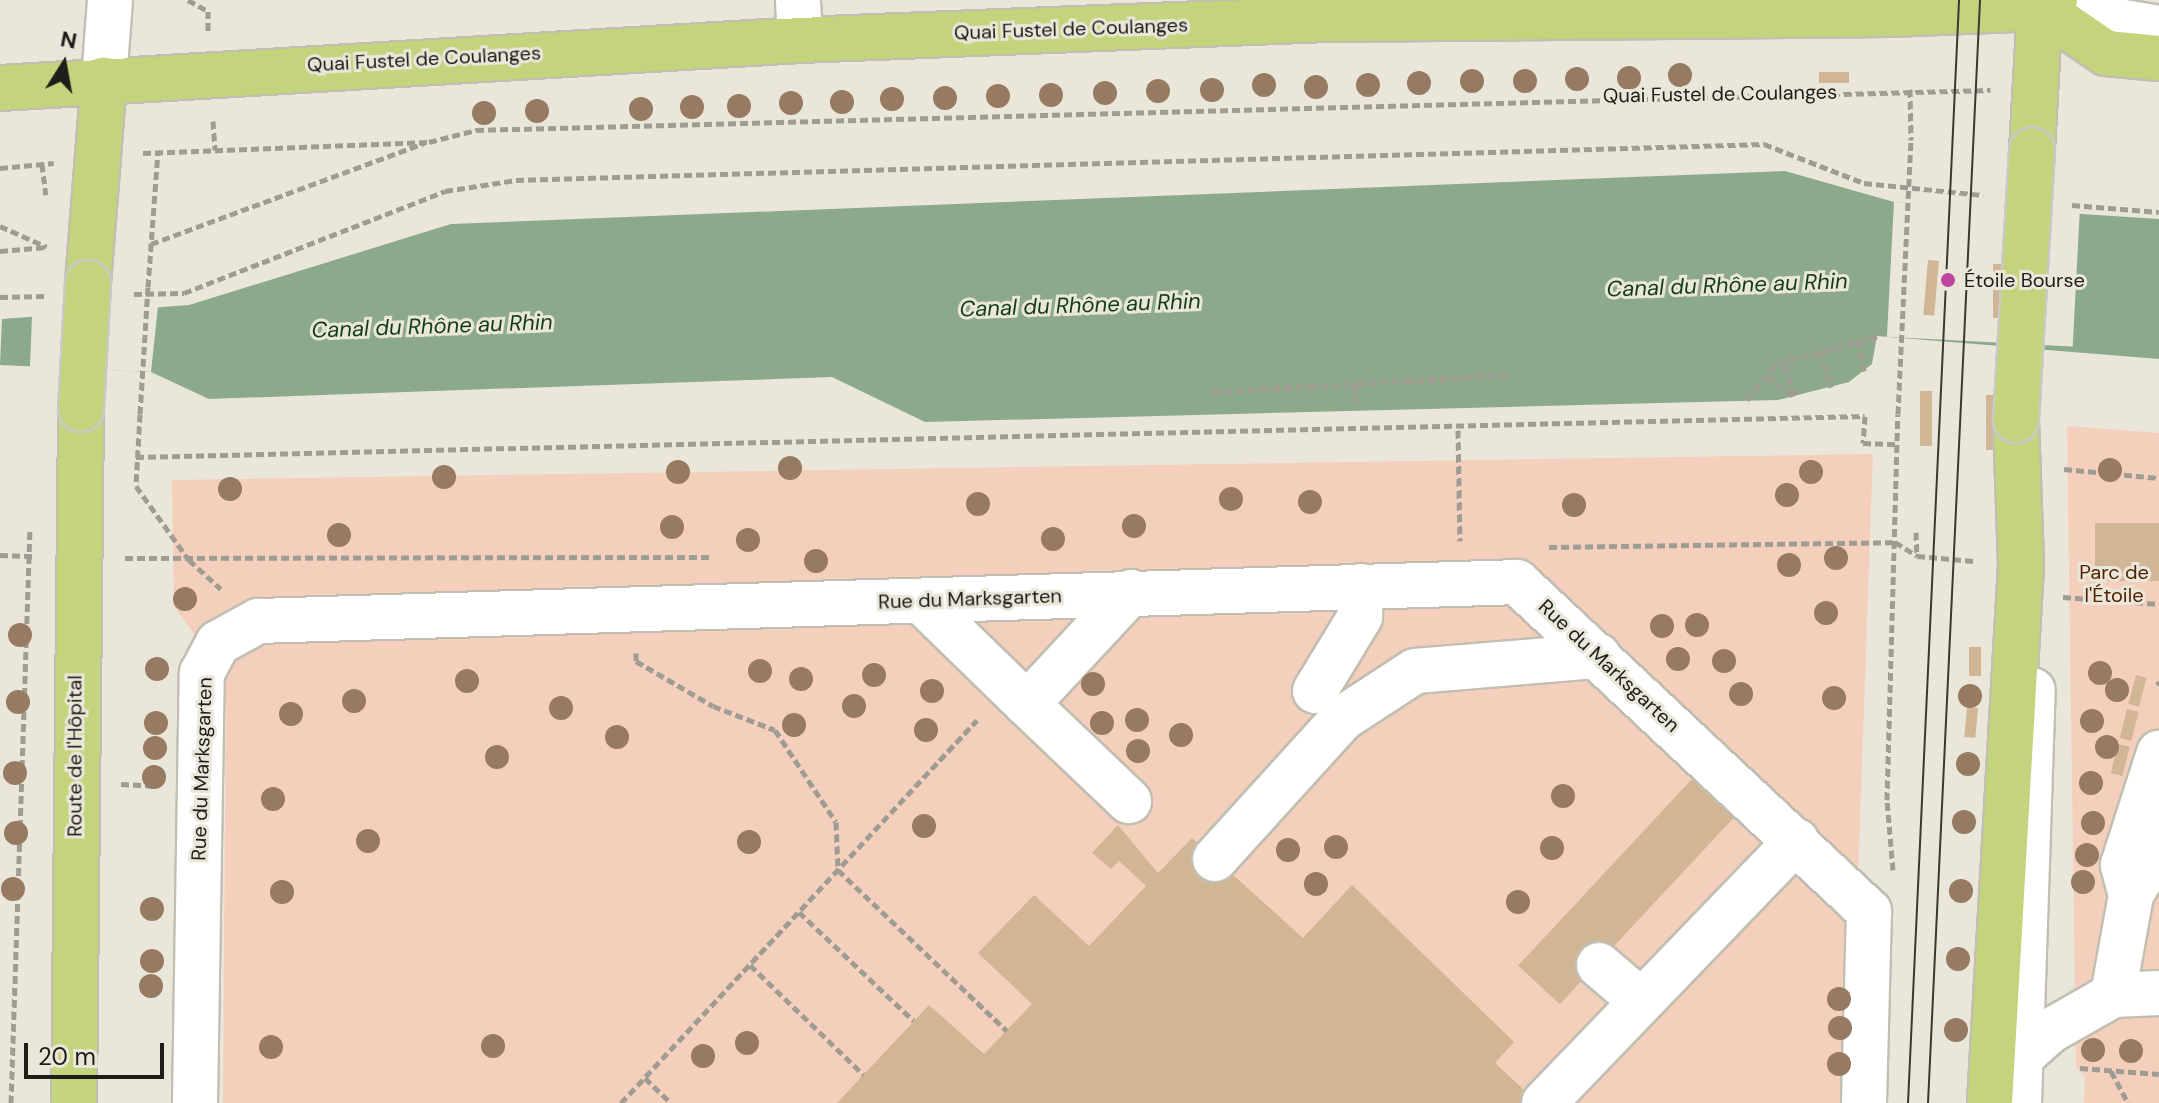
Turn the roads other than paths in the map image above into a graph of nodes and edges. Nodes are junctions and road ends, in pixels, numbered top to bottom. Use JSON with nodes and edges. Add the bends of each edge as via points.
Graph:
{"nodes":[{"id":1,"x":110,"y":0,"type":"edge"},
{"id":2,"x":2045,"y":3,"type":"edge"},
{"id":3,"x":1326,"y":10,"type":"edge"},
{"id":4,"x":799,"y":20,"type":"edge"},
{"id":5,"x":2159,"y":28,"type":"edge"},
{"id":6,"x":2159,"y":58,"type":"edge"},
{"id":7,"x":104,"y":80,"type":"junction"},
{"id":8,"x":0,"y":88,"type":"edge"},
{"id":9,"x":2026,"y":420,"type":"junction"},
{"id":10,"x":1361,"y":586,"type":"junction"},
{"id":11,"x":1131,"y":592,"type":"junction"},
{"id":12,"x":921,"y":601,"type":"junction"},
{"id":13,"x":1598,"y":656,"type":"junction"},
{"id":14,"x":1315,"y":691,"type":"dead end"},
{"id":15,"x":1018,"y":695,"type":"junction"},
{"id":16,"x":2159,"y":753,"type":"edge"},
{"id":17,"x":1129,"y":801,"type":"dead end"},
{"id":18,"x":1796,"y":841,"type":"junction"},
{"id":19,"x":2159,"y":847,"type":"edge"},
{"id":20,"x":1215,"y":859,"type":"dead end"},
{"id":21,"x":2131,"y":895,"type":"junction"},
{"id":22,"x":1599,"y":965,"type":"dead end"},
{"id":23,"x":2159,"y":993,"type":"edge"},
{"id":24,"x":2113,"y":995,"type":"junction"},
{"id":25,"x":1641,"y":1001,"type":"junction"},
{"id":26,"x":2021,"y":1054,"type":"junction"},
{"id":27,"x":2000,"y":1098,"type":"edge"},
{"id":28,"x":74,"y":1103,"type":"edge"},
{"id":29,"x":195,"y":1103,"type":"edge"},
{"id":30,"x":1544,"y":1103,"type":"edge"},
{"id":31,"x":1864,"y":1103,"type":"edge"}],
"edges":[{"from":1,"to":7,"type":"street"},
{"from":2,"to":3,"type":"main road","name":"Quai Fustel de Coulanges"},
{"from":2,"to":5,"type":"street"},
{"from":2,"to":6,"type":"main road","via":[[2106,53]]},
{"from":2,"to":9,"type":"main road","bridge":true},
{"from":3,"to":4,"type":"main road","name":"Quai Fustel de Coulanges"},
{"from":4,"to":7,"type":"main road","name":"Quai Fustel de Coulanges"},
{"from":7,"to":8,"type":"main road","name":"Quai Fustel de Coulanges"},
{"from":7,"to":28,"type":"main road","name":"Route de l'Hôpital","bridge":true,"via":[[81,409]]},
{"from":9,"to":26,"type":"street"},
{"from":9,"to":27,"type":"main road"},
{"from":10,"to":11,"type":"street","name":"Rue du Marksgarten"},
{"from":10,"to":13,"type":"street","name":"Rue du Marksgarten","via":[[1517,582]]},
{"from":10,"to":14,"type":"street","via":[[1360,617]]},
{"from":11,"to":12,"type":"street","name":"Rue du Marksgarten"},
{"from":11,"to":15,"type":"street"},
{"from":12,"to":15,"type":"street"},
{"from":12,"to":29,"type":"street","name":"Rue du Marksgarten","via":[[258,621],[218,643],[202,673]]},
{"from":13,"to":18,"type":"street","name":"Rue du Marksgarten"},
{"from":13,"to":20,"type":"street","via":[[1415,671],[1343,718]]},
{"from":15,"to":17,"type":"street"},
{"from":16,"to":21,"type":"street","via":[[2123,865]]},
{"from":18,"to":25,"type":"street"},
{"from":18,"to":31,"type":"street","name":"Rue du Marksgarten","via":[[1869,911],[1873,931]]},
{"from":19,"to":21,"type":"street"},
{"from":21,"to":24,"type":"street"},
{"from":22,"to":25,"type":"street"},
{"from":23,"to":24,"type":"street"},
{"from":24,"to":26,"type":"street"},
{"from":25,"to":30,"type":"street"},
{"from":26,"to":27,"type":"street"}]}
